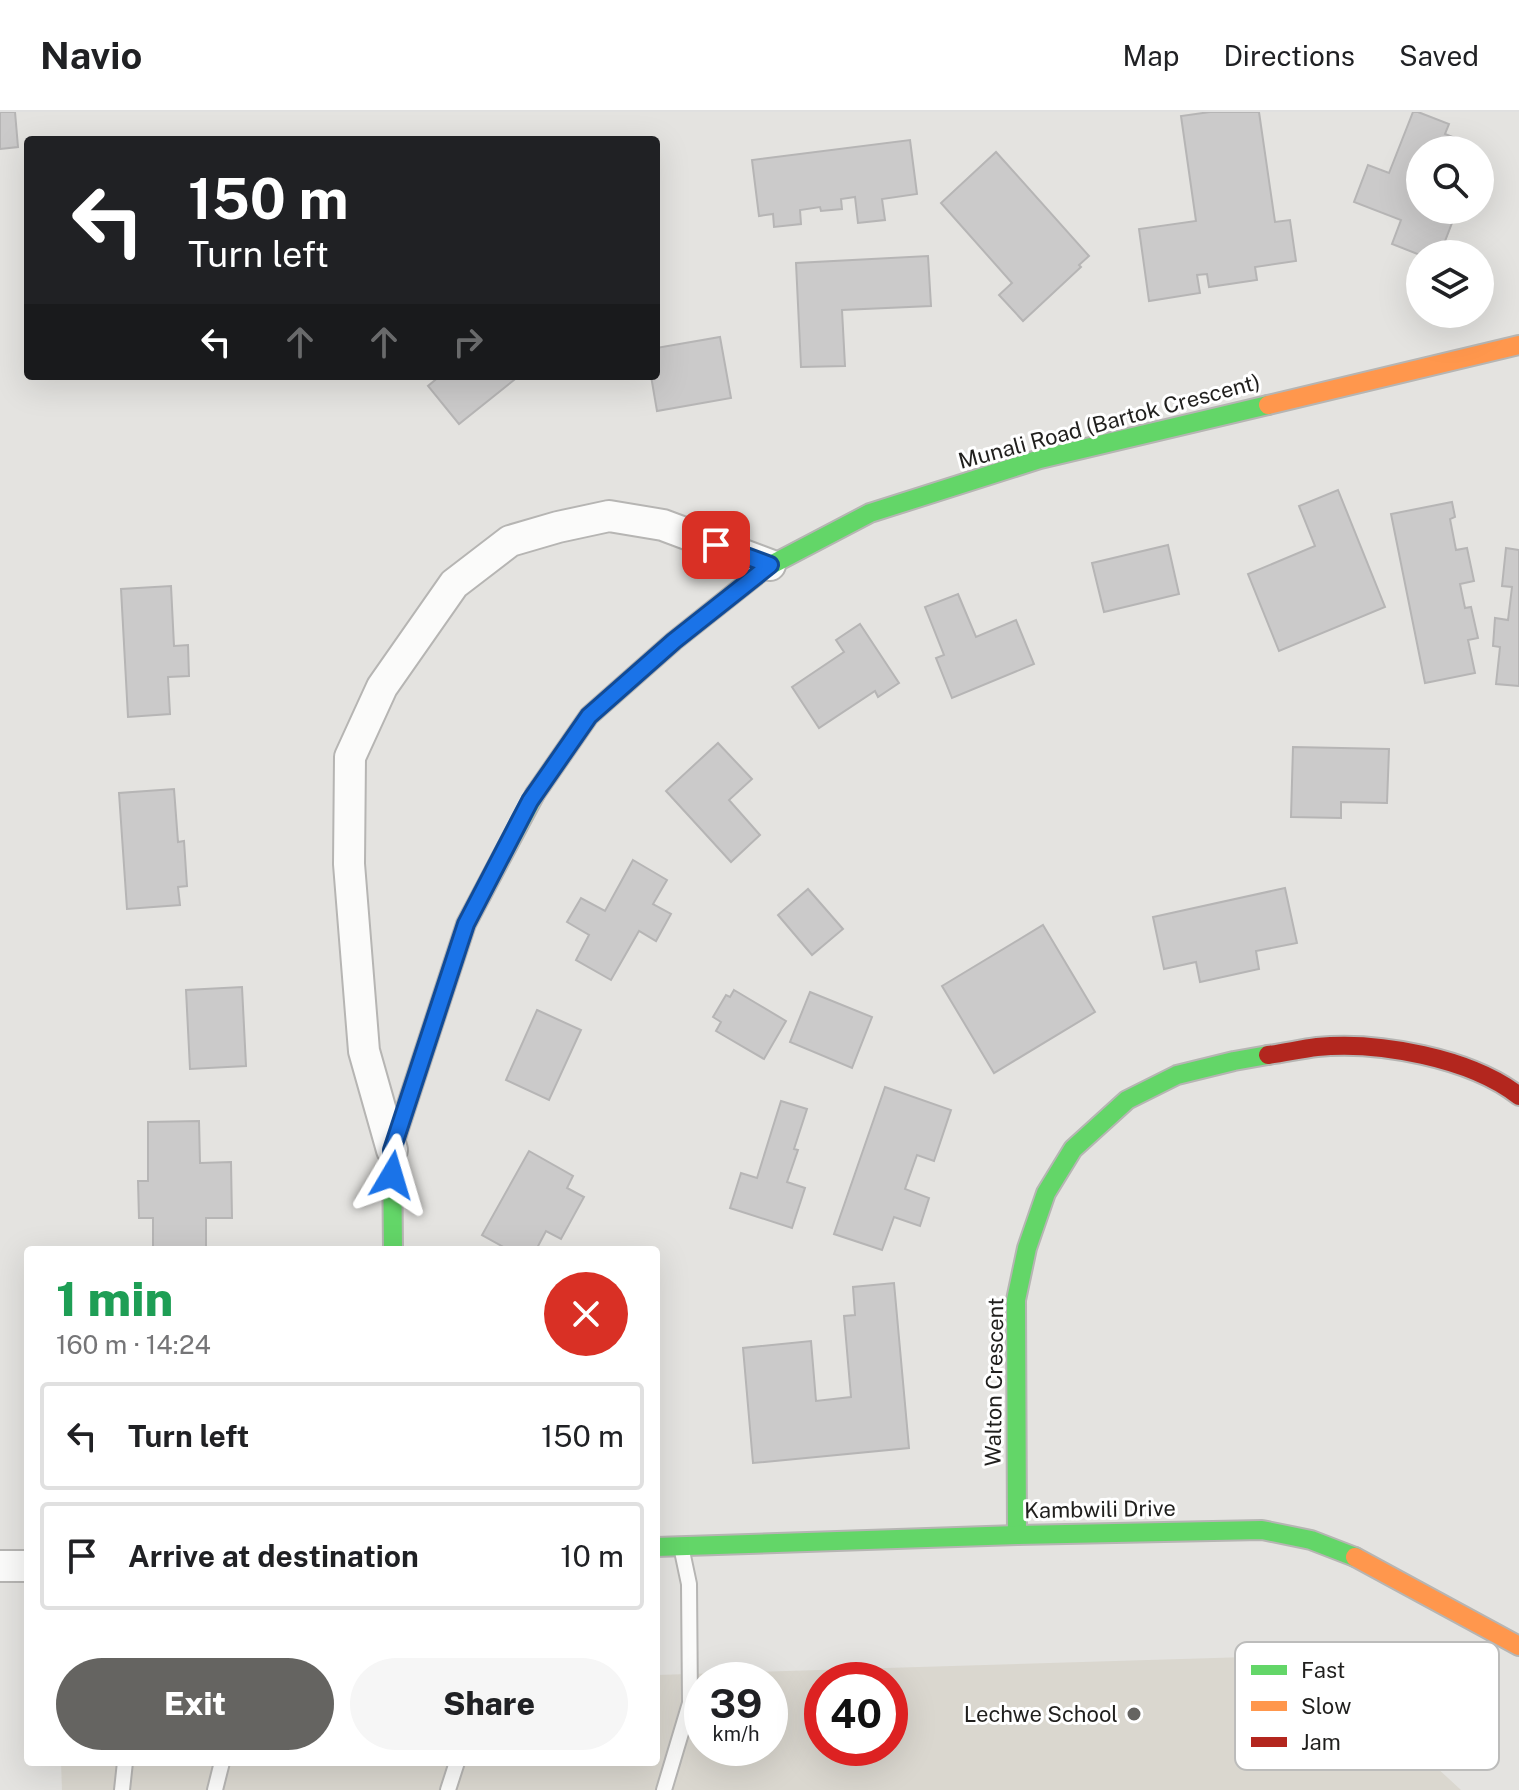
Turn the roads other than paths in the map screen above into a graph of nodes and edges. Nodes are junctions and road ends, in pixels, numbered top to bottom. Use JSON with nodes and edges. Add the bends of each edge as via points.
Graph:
{"nodes":[{"id":1,"x":1519,"y":345,"type":"edge"},
{"id":2,"x":770,"y":565,"type":"junction"},
{"id":3,"x":1519,"y":1096,"type":"edge"},
{"id":4,"x":392,"y":1150,"type":"junction"},
{"id":5,"x":393,"y":1246,"type":"edge"},
{"id":6,"x":1017,"y":1535,"type":"junction"},
{"id":7,"x":682,"y":1546,"type":"junction"},
{"id":8,"x":660,"y":1547,"type":"edge"},
{"id":9,"x":0,"y":1566,"type":"edge"},
{"id":10,"x":24,"y":1566,"type":"edge"},
{"id":11,"x":1519,"y":1646,"type":"edge"},
{"id":12,"x":125,"y":1766,"type":"edge"},
{"id":13,"x":221,"y":1766,"type":"edge"},
{"id":14,"x":456,"y":1766,"type":"edge"},
{"id":15,"x":122,"y":1790,"type":"edge"},
{"id":16,"x":215,"y":1790,"type":"edge"},
{"id":17,"x":448,"y":1790,"type":"edge"},
{"id":18,"x":664,"y":1790,"type":"edge"}],
"edges":[{"from":1,"to":2,"type":"street","name":"Munali Road (Bartok Crescent)","via":[[1040,459],[870,513]]},
{"from":2,"to":4,"type":"street","name":"Munali Road (Bartok Crescent)","via":[[589,716],[530,801],[466,924]]},
{"from":2,"to":4,"type":"street","via":[[663,525],[609,516],[510,541],[454,584],[382,687],[350,757],[349,864],[364,1051]]},
{"from":3,"to":6,"type":"street","name":"Walton Crescent","via":[[1472,1069],[1434,1057],[1361,1046],[1318,1047],[1234,1061],[1177,1075],[1127,1100],[1073,1149],[1046,1193],[1027,1248],[1016,1300]]},
{"from":4,"to":5,"type":"street","name":"Munali Road (Bartok Crescent)"},
{"from":6,"to":7,"type":"street","name":"Kambwili Drive"},
{"from":6,"to":11,"type":"street","name":"Kambwili Drive","via":[[1262,1530],[1311,1540],[1356,1557]]},
{"from":7,"to":8,"type":"street","name":"Kambwili Drive"},
{"from":7,"to":18,"type":"lane","via":[[689,1584],[690,1703]]},
{"from":9,"to":10,"type":"street"},
{"from":12,"to":15,"type":"lane"},
{"from":13,"to":16,"type":"lane"},
{"from":14,"to":17,"type":"lane"}]}
